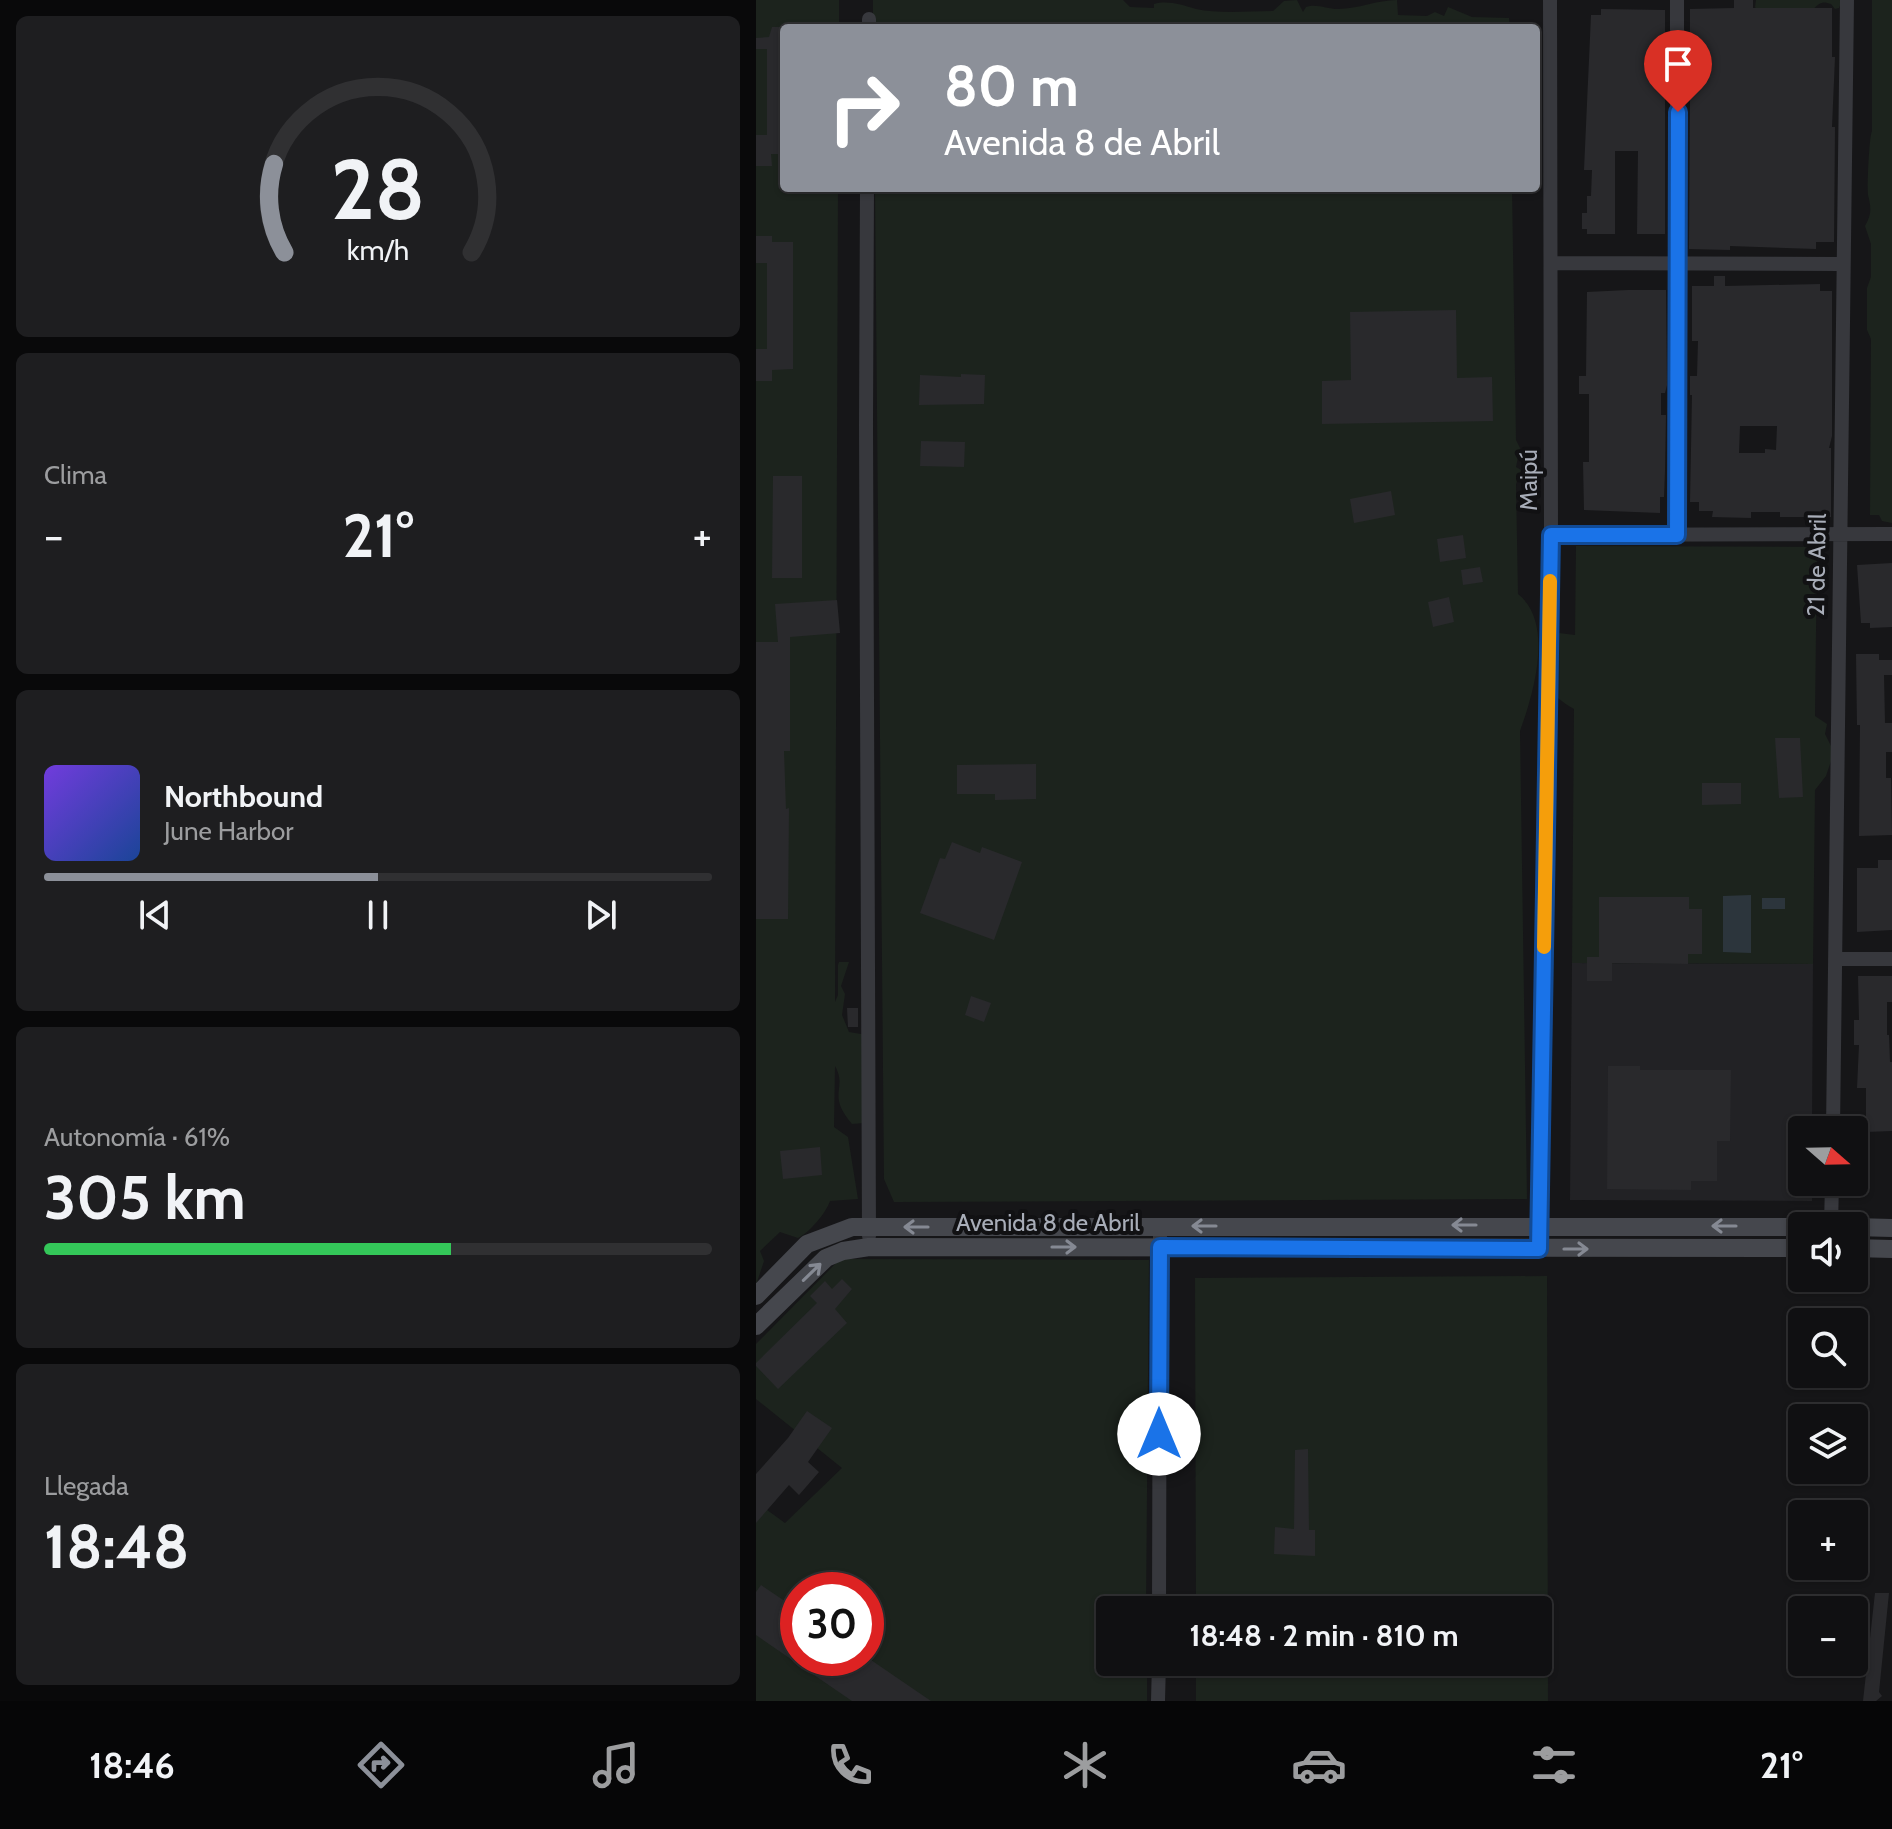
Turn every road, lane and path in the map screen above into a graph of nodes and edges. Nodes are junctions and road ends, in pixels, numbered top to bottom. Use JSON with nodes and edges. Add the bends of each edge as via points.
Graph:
{"nodes":[{"id":1,"x":1550,"y":0,"type":"edge"},
{"id":2,"x":1677,"y":0,"type":"edge"},
{"id":3,"x":1847,"y":0,"type":"edge"},
{"id":4,"x":867,"y":192,"type":"edge"},
{"id":5,"x":1551,"y":263,"type":"junction"},
{"id":6,"x":1678,"y":263,"type":"junction"},
{"id":7,"x":1842,"y":264,"type":"junction"},
{"id":8,"x":1840,"y":534,"type":"junction"},
{"id":9,"x":1892,"y":534,"type":"edge"},
{"id":10,"x":1551,"y":535,"type":"junction"},
{"id":11,"x":1677,"y":535,"type":"junction"},
{"id":12,"x":1835,"y":959,"type":"junction"},
{"id":13,"x":1892,"y":959,"type":"edge"},
{"id":14,"x":1833,"y":1116,"type":"edge"},
{"id":15,"x":1539,"y":1225,"type":"junction"},
{"id":16,"x":1160,"y":1226,"type":"junction"},
{"id":17,"x":870,"y":1227,"type":"junction"},
{"id":18,"x":1788,"y":1227,"type":"edge"},
{"id":19,"x":1868,"y":1227,"type":"edge"},
{"id":20,"x":1892,"y":1228,"type":"edge"},
{"id":21,"x":869,"y":1247,"type":"junction"},
{"id":22,"x":1160,"y":1247,"type":"junction"},
{"id":23,"x":1788,"y":1248,"type":"edge"},
{"id":24,"x":1868,"y":1248,"type":"edge"},
{"id":25,"x":1539,"y":1249,"type":"junction"},
{"id":26,"x":1892,"y":1249,"type":"edge"},
{"id":27,"x":756,"y":1296,"type":"edge"},
{"id":28,"x":756,"y":1326,"type":"edge"},
{"id":29,"x":1159,"y":1596,"type":"edge"},
{"id":30,"x":1159,"y":1676,"type":"edge"},
{"id":31,"x":1158,"y":1701,"type":"edge"}],
"edges":[{"from":1,"to":5,"type":"street","name":"Maipú"},
{"from":2,"to":6,"type":"street"},
{"from":3,"to":7,"type":"street","name":"21 de Abril"},
{"from":4,"to":17,"type":"street"},
{"from":5,"to":6,"type":"street"},
{"from":5,"to":10,"type":"street","name":"Maipú"},
{"from":6,"to":7,"type":"street"},
{"from":6,"to":11,"type":"street"},
{"from":7,"to":8,"type":"street","name":"21 de Abril"},
{"from":8,"to":9,"type":"street"},
{"from":8,"to":11,"type":"street"},
{"from":8,"to":12,"type":"street","name":"21 de Abril"},
{"from":10,"to":11,"type":"street"},
{"from":10,"to":15,"type":"street","name":"Maipú"},
{"from":12,"to":13,"type":"street"},
{"from":12,"to":14,"type":"street","name":"21 de Abril"},
{"from":15,"to":16,"type":"main road","name":"Avenida 8 de Abril","one_way":true},
{"from":18,"to":15,"type":"main road","name":"Avenida 8 de Abril","one_way":true},
{"from":15,"to":25,"type":"street","name":"Maipú"},
{"from":16,"to":17,"type":"main road","name":"Avenida 8 de Abril","one_way":true},
{"from":16,"to":22,"type":"street"},
{"from":17,"to":21,"type":"street"},
{"from":17,"to":27,"type":"main road","name":"Avenida 8 de Abril","via":[[852,1227],[807,1244]]},
{"from":19,"to":20,"type":"main road"},
{"from":21,"to":22,"type":"main road","name":"Avenida 8 de Abril","one_way":true},
{"from":28,"to":21,"type":"main road","name":"Avenida 8 de Abril","one_way":true,"via":[[826,1258]]},
{"from":22,"to":25,"type":"main road","name":"Avenida 8 de Abril"},
{"from":22,"to":29,"type":"street"},
{"from":25,"to":23,"type":"main road","name":"Avenida 8 de Abril","one_way":true},
{"from":24,"to":26,"type":"main road"},
{"from":30,"to":31,"type":"street"}]}
